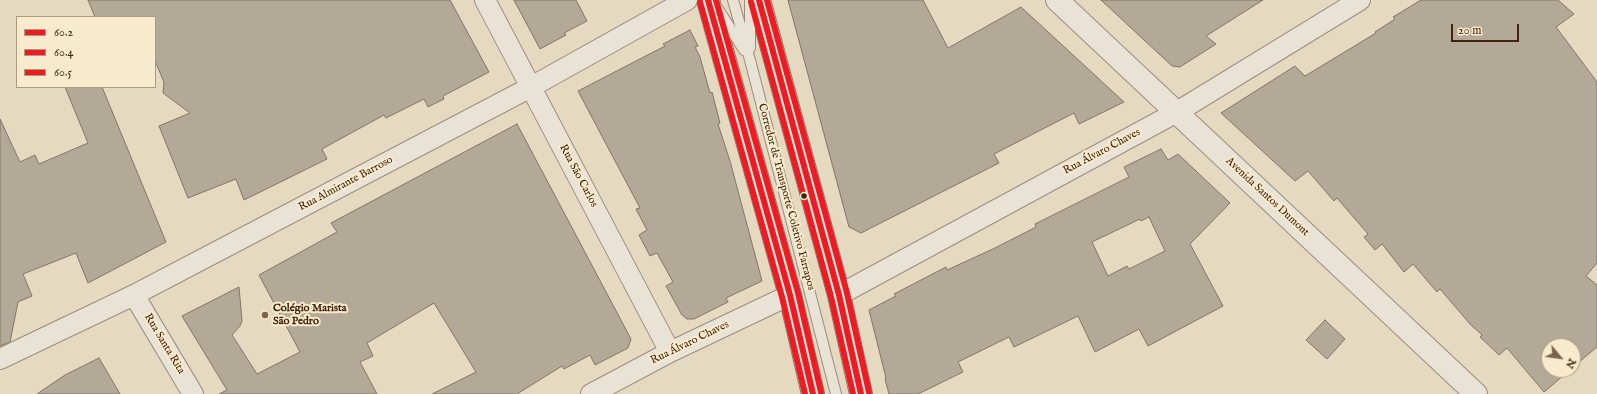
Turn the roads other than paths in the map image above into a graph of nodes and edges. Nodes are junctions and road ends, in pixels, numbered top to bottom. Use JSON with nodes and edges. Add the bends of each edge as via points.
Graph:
{"nodes":[{"id":1,"x":485,"y":0,"type":"edge"},
{"id":2,"x":686,"y":0,"type":"edge"},
{"id":3,"x":708,"y":0,"type":"edge"},
{"id":4,"x":712,"y":0,"type":"edge"},
{"id":5,"x":733,"y":0,"type":"edge"},
{"id":6,"x":750,"y":0,"type":"edge"},
{"id":7,"x":759,"y":0,"type":"edge"},
{"id":8,"x":1057,"y":0,"type":"edge"},
{"id":9,"x":1360,"y":0,"type":"edge"},
{"id":10,"x":750,"y":60,"type":"junction"},
{"id":11,"x":532,"y":87,"type":"junction"},
{"id":12,"x":1177,"y":112,"type":"junction"},
{"id":13,"x":134,"y":295,"type":"junction"},
{"id":14,"x":790,"y":295,"type":"junction"},
{"id":15,"x":839,"y":295,"type":"junction"},
{"id":16,"x":670,"y":352,"type":"junction"},
{"id":17,"x":0,"y":359,"type":"edge"},
{"id":18,"x":193,"y":394,"type":"edge"},
{"id":19,"x":591,"y":394,"type":"edge"},
{"id":20,"x":813,"y":394,"type":"edge"},
{"id":21,"x":836,"y":394,"type":"edge"},
{"id":22,"x":861,"y":394,"type":"edge"},
{"id":23,"x":1476,"y":394,"type":"edge"}],
"edges":[{"from":1,"to":11,"type":"street","name":"Rua São Carlos"},
{"from":2,"to":11,"type":"street","name":"Rua Almirante Barroso"},
{"from":3,"to":14,"type":"main road"},
{"from":4,"to":10,"type":"lane"},
{"from":5,"to":10,"type":"lane","name":"Corredor de Transporte Coletivo Farrapos"},
{"from":6,"to":10,"type":"lane"},
{"from":7,"to":15,"type":"main road"},
{"from":8,"to":12,"type":"main road","name":"Avenida Santos Dumont"},
{"from":9,"to":12,"type":"street","name":"Rua Álvaro Chaves"},
{"from":10,"to":21,"type":"lane","name":"Corredor de Transporte Coletivo Farrapos"},
{"from":11,"to":13,"type":"street","name":"Rua Almirante Barroso"},
{"from":11,"to":16,"type":"street","name":"Rua São Carlos"},
{"from":12,"to":15,"type":"street","name":"Rua Álvaro Chaves"},
{"from":12,"to":23,"type":"main road","name":"Avenida Santos Dumont"},
{"from":13,"to":17,"type":"street","name":"Rua Almirante Barroso"},
{"from":13,"to":18,"type":"street","name":"Rua Santa Rita"},
{"from":14,"to":16,"type":"street","name":"Rua Álvaro Chaves"},
{"from":14,"to":20,"type":"main road"},
{"from":15,"to":22,"type":"main road"},
{"from":16,"to":19,"type":"street","name":"Rua Álvaro Chaves"}]}
